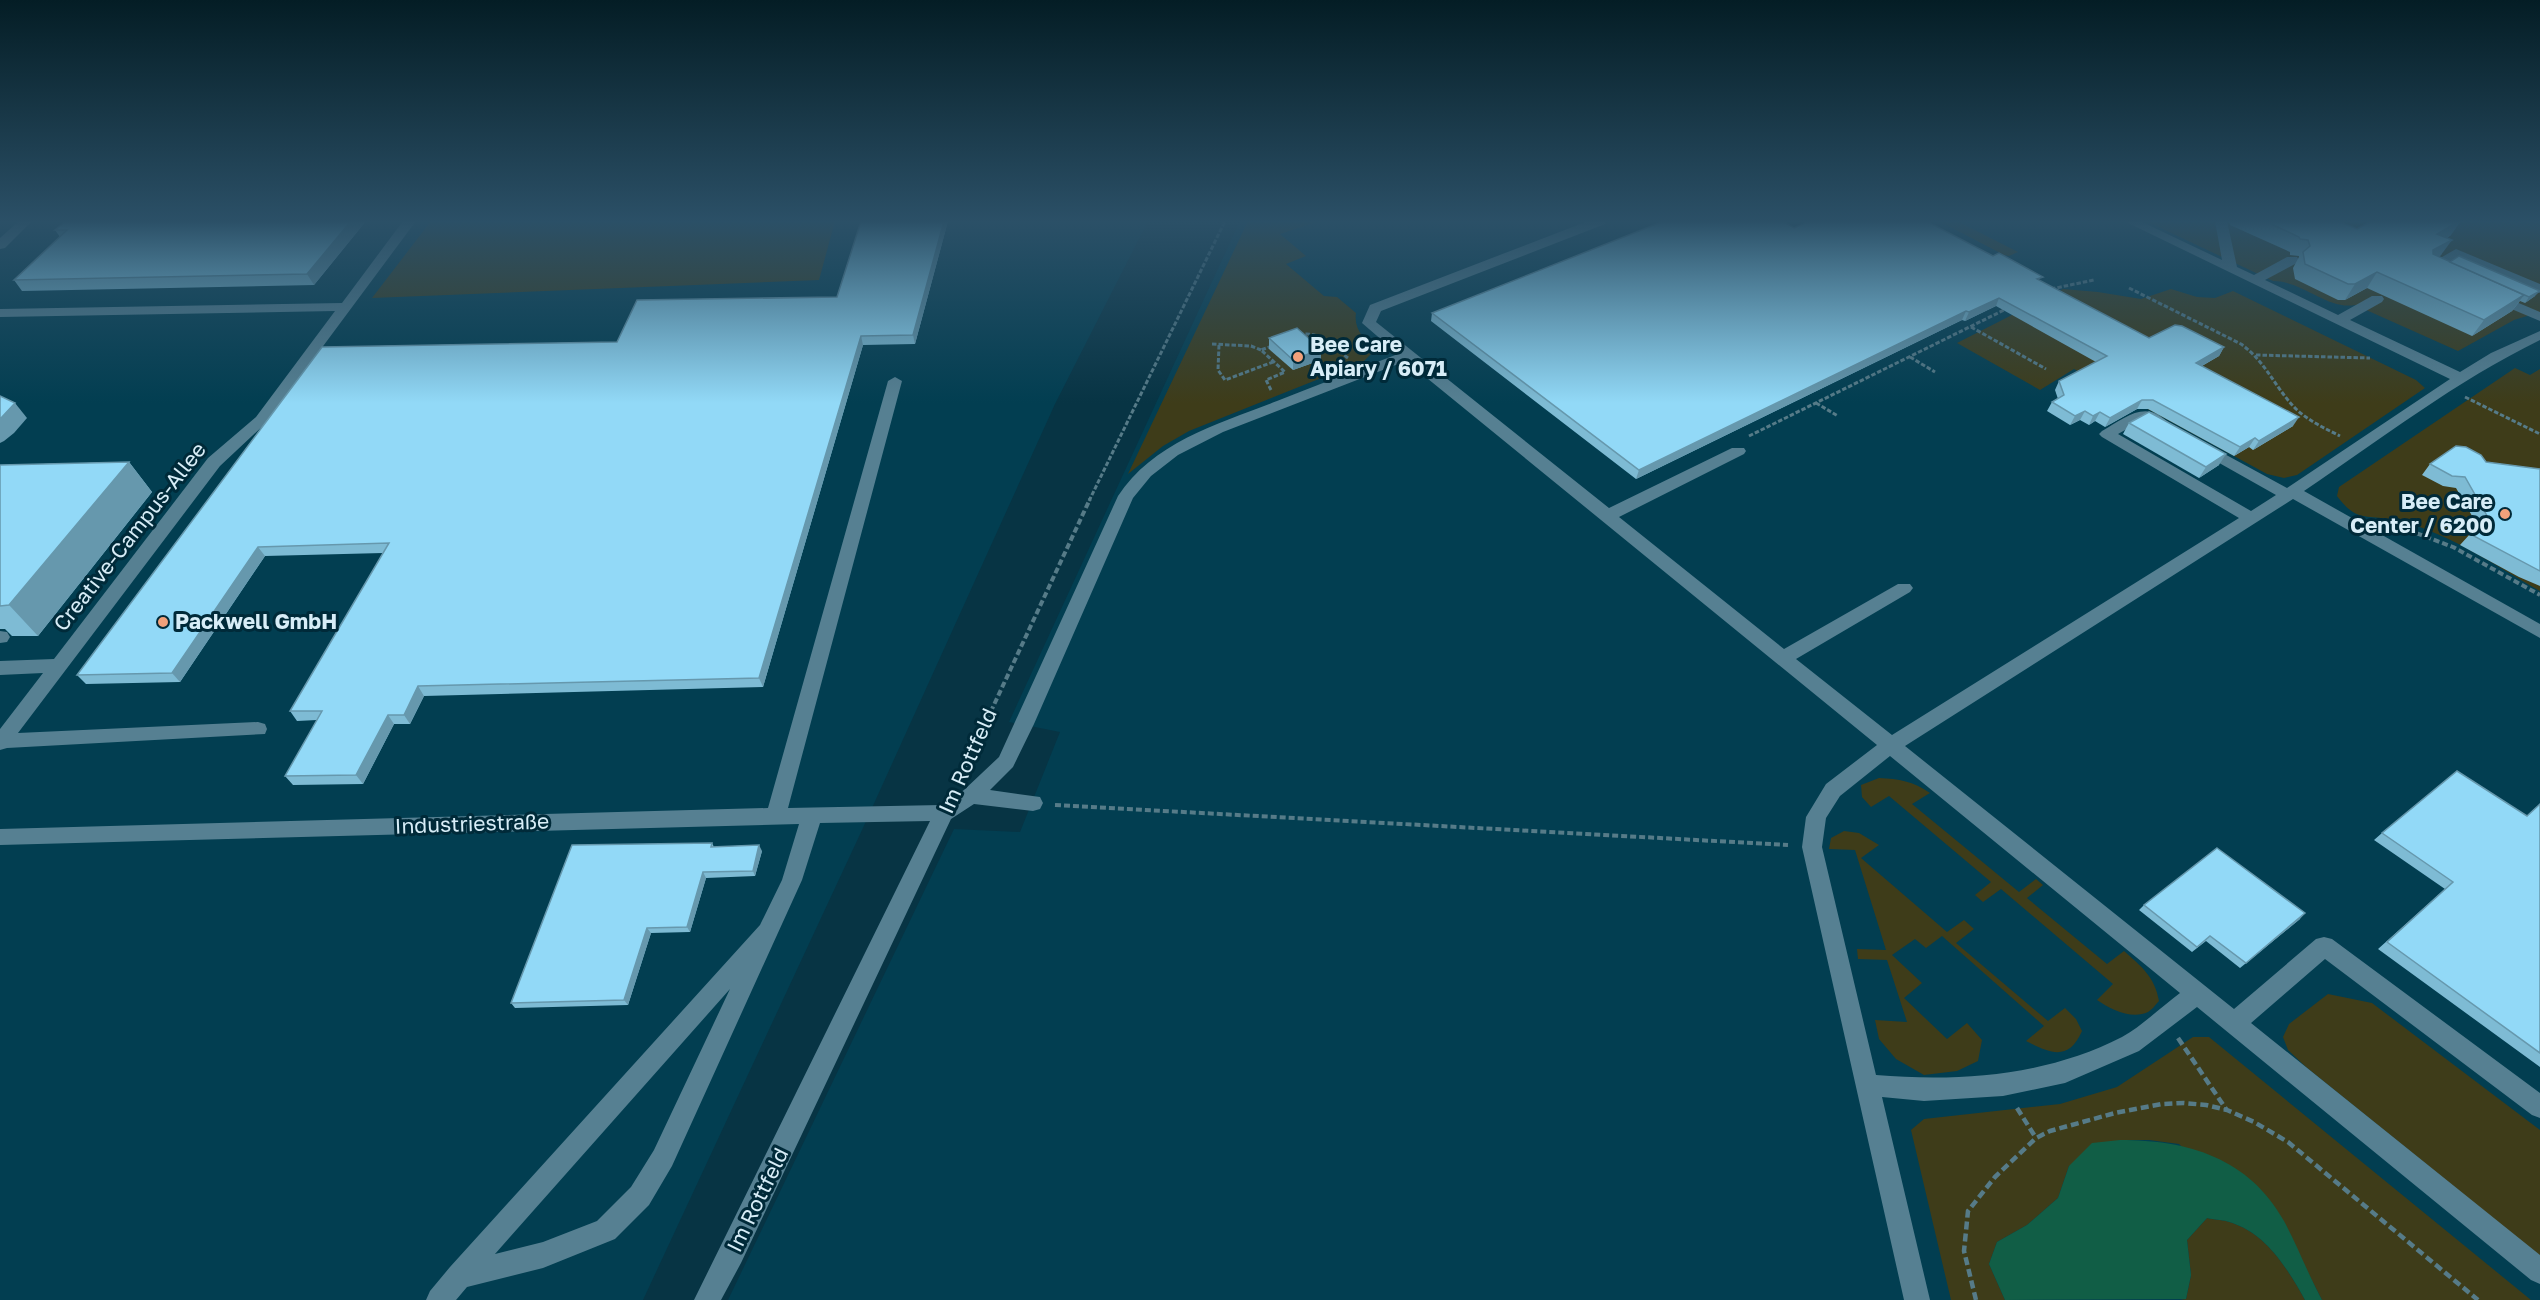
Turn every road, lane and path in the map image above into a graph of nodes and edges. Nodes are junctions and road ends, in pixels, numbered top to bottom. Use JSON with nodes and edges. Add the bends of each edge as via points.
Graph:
{"nodes":[{"id":1,"x":365,"y":282,"type":"edge"},
{"id":2,"x":1195,"y":282,"type":"edge"},
{"id":3,"x":1443,"y":282,"type":"edge"},
{"id":4,"x":2089,"y":282,"type":"edge"},
{"id":5,"x":2258,"y":282,"type":"edge"},
{"id":6,"x":2523,"y":282,"type":"edge"},
{"id":7,"x":2128,"y":288,"type":"dead end"},
{"id":8,"x":2540,"y":289,"type":"edge"},
{"id":9,"x":2049,"y":290,"type":"edge"},
{"id":10,"x":2480,"y":290,"type":"edge"},
{"id":11,"x":2377,"y":298,"type":"dead end"},
{"id":12,"x":346,"y":307,"type":"junction"},
{"id":13,"x":2009,"y":308,"type":"edge"},
{"id":14,"x":0,"y":313,"type":"edge"},
{"id":15,"x":2540,"y":317,"type":"edge"},
{"id":16,"x":2339,"y":320,"type":"junction"},
{"id":17,"x":1970,"y":327,"type":"junction"},
{"id":18,"x":2540,"y":335,"type":"edge"},
{"id":19,"x":1298,"y":336,"type":"edge"},
{"id":20,"x":1279,"y":343,"type":"edge"},
{"id":21,"x":1212,"y":344,"type":"dead end"},
{"id":22,"x":1219,"y":345,"type":"junction"},
{"id":23,"x":1261,"y":350,"type":"junction"},
{"id":24,"x":2256,"y":355,"type":"junction"},
{"id":25,"x":1408,"y":356,"type":"junction"},
{"id":26,"x":1909,"y":357,"type":"junction"},
{"id":27,"x":2373,"y":358,"type":"dead end"},
{"id":28,"x":1273,"y":362,"type":"junction"},
{"id":29,"x":1373,"y":369,"type":"junction"},
{"id":30,"x":2046,"y":369,"type":"dead end"},
{"id":31,"x":1935,"y":372,"type":"dead end"},
{"id":32,"x":2461,"y":378,"type":"junction"},
{"id":33,"x":895,"y":381,"type":"dead end"},
{"id":34,"x":2446,"y":388,"type":"junction"},
{"id":35,"x":1286,"y":403,"type":"junction"},
{"id":36,"x":1816,"y":403,"type":"junction"},
{"id":37,"x":1838,"y":416,"type":"dead end"},
{"id":38,"x":2540,"y":434,"type":"edge"},
{"id":39,"x":2360,"y":446,"type":"junction"},
{"id":40,"x":1738,"y":451,"type":"joint"},
{"id":41,"x":2290,"y":494,"type":"junction"},
{"id":42,"x":1607,"y":516,"type":"junction"},
{"id":43,"x":2251,"y":518,"type":"junction"},
{"id":44,"x":2357,"y":529,"type":"junction"},
{"id":45,"x":1904,"y":588,"type":"dead end"},
{"id":46,"x":2540,"y":595,"type":"edge"},
{"id":47,"x":2540,"y":632,"type":"edge"},
{"id":48,"x":1783,"y":658,"type":"junction"},
{"id":49,"x":59,"y":666,"type":"junction"},
{"id":50,"x":0,"y":668,"type":"edge"},
{"id":51,"x":258,"y":729,"type":"dead end"},
{"id":52,"x":1,"y":742,"type":"edge"},
{"id":53,"x":1891,"y":745,"type":"junction"},
{"id":54,"x":963,"y":772,"type":"dead end"},
{"id":55,"x":971,"y":796,"type":"junction"},
{"id":56,"x":1033,"y":803,"type":"joint"},
{"id":57,"x":944,"y":813,"type":"junction"},
{"id":58,"x":812,"y":815,"type":"junction"},
{"id":59,"x":776,"y":816,"type":"junction"},
{"id":60,"x":0,"y":837,"type":"edge"},
{"id":61,"x":1812,"y":847,"type":"junction"},
{"id":62,"x":767,"y":932,"type":"junction"},
{"id":63,"x":2197,"y":993,"type":"junction"},
{"id":64,"x":2164,"y":1018,"type":"junction"},
{"id":65,"x":2234,"y":1023,"type":"junction"},
{"id":66,"x":1868,"y":1085,"type":"junction"},
{"id":67,"x":2002,"y":1085,"type":"junction"},
{"id":68,"x":2540,"y":1107,"type":"edge"},
{"id":69,"x":2226,"y":1109,"type":"junction"},
{"id":70,"x":2036,"y":1138,"type":"junction"},
{"id":71,"x":2540,"y":1271,"type":"edge"},
{"id":72,"x":459,"y":1276,"type":"junction"},
{"id":73,"x":439,"y":1300,"type":"edge"},
{"id":74,"x":707,"y":1300,"type":"edge"},
{"id":75,"x":1917,"y":1300,"type":"edge"},
{"id":76,"x":1976,"y":1300,"type":"edge"},
{"id":77,"x":2478,"y":1300,"type":"edge"}],
"edges":[{"from":1,"to":12,"type":"street","name":"Creative-Campus-Allee"},
{"from":2,"to":54,"type":"path","name":"Im Rottfeld"},
{"from":3,"to":25,"type":"street","via":[[1375,308],[1369,323]]},
{"from":4,"to":9,"type":"path"},
{"from":5,"to":16,"type":"street"},
{"from":6,"to":8,"type":"street"},
{"from":7,"to":24,"type":"path"},
{"from":10,"to":15,"type":"street"},
{"from":11,"to":16,"type":"street"},
{"from":12,"to":14,"type":"street"},
{"from":12,"to":49,"type":"street","name":"Creative-Campus-Allee","via":[[261,420],[214,462]]},
{"from":13,"to":17,"type":"path"},
{"from":16,"to":32,"type":"street"},
{"from":17,"to":26,"type":"path"},
{"from":17,"to":30,"type":"path"},
{"from":18,"to":32,"type":"street"},
{"from":19,"to":29,"type":"path","via":[[1316,333],[1346,357]]},
{"from":20,"to":23,"type":"path"},
{"from":21,"to":22,"type":"path"},
{"from":22,"to":23,"type":"path"},
{"from":22,"to":28,"type":"path","via":[[1218,370],[1225,380]]},
{"from":23,"to":28,"type":"path"},
{"from":24,"to":27,"type":"path"},
{"from":24,"to":39,"type":"path","via":[[2295,408],[2314,423]]},
{"from":25,"to":29,"type":"street"},
{"from":25,"to":42,"type":"street"},
{"from":26,"to":31,"type":"path"},
{"from":26,"to":36,"type":"path"},
{"from":28,"to":35,"type":"path","via":[[1285,372],[1266,383]]},
{"from":29,"to":35,"type":"street"},
{"from":32,"to":34,"type":"street"},
{"from":33,"to":59,"type":"street"},
{"from":34,"to":38,"type":"path"},
{"from":34,"to":39,"type":"street"},
{"from":35,"to":55,"type":"street","via":[[1218,429],[1172,452],[1145,472],[1126,496],[1006,762]]},
{"from":36,"to":37,"type":"path"},
{"from":36,"to":40,"type":"path","via":[[1736,442]]},
{"from":39,"to":41,"type":"street"},
{"from":40,"to":42,"type":"street"},
{"from":41,"to":43,"type":"street"},
{"from":41,"to":43,"type":"street","via":[[2142,414],[2107,434]]},
{"from":41,"to":44,"type":"street"},
{"from":42,"to":48,"type":"street"},
{"from":43,"to":53,"type":"street"},
{"from":44,"to":46,"type":"path","via":[[2390,525],[2415,530]]},
{"from":44,"to":47,"type":"street"},
{"from":45,"to":48,"type":"street"},
{"from":48,"to":53,"type":"street"},
{"from":49,"to":50,"type":"street"},
{"from":49,"to":52,"type":"street","name":"Creative-Campus-Allee"},
{"from":51,"to":52,"type":"street"},
{"from":53,"to":61,"type":"street","via":[[1833,790],[1816,817]]},
{"from":53,"to":63,"type":"street"},
{"from":55,"to":56,"type":"street"},
{"from":55,"to":57,"type":"street"},
{"from":56,"to":61,"type":"path"},
{"from":57,"to":58,"type":"street","name":"Industriestraße"},
{"from":57,"to":74,"type":"street","name":"Im Rottfeld"},
{"from":58,"to":59,"type":"street","name":"Industriestraße"},
{"from":58,"to":62,"type":"street","via":[[792,880]]},
{"from":59,"to":60,"type":"street","name":"Industriestraße"},
{"from":61,"to":66,"type":"street"},
{"from":62,"to":72,"type":"street"},
{"from":62,"to":72,"type":"street","via":[[663,1158],[640,1196],[606,1230],[543,1255]]},
{"from":63,"to":64,"type":"street"},
{"from":63,"to":65,"type":"street"},
{"from":64,"to":67,"type":"street","via":[[2132,1044],[2065,1072]]},
{"from":64,"to":69,"type":"path"},
{"from":65,"to":68,"type":"street","via":[[2324,946]]},
{"from":65,"to":71,"type":"street"},
{"from":66,"to":67,"type":"street","via":[[1924,1090]]},
{"from":66,"to":75,"type":"street"},
{"from":67,"to":70,"type":"path"},
{"from":69,"to":70,"type":"path","via":[[2165,1103],[2050,1131]]},
{"from":69,"to":77,"type":"path","via":[[2296,1148]]},
{"from":70,"to":76,"type":"path","via":[[1995,1177],[1968,1211],[1964,1251]]},
{"from":72,"to":73,"type":"street"}]}
